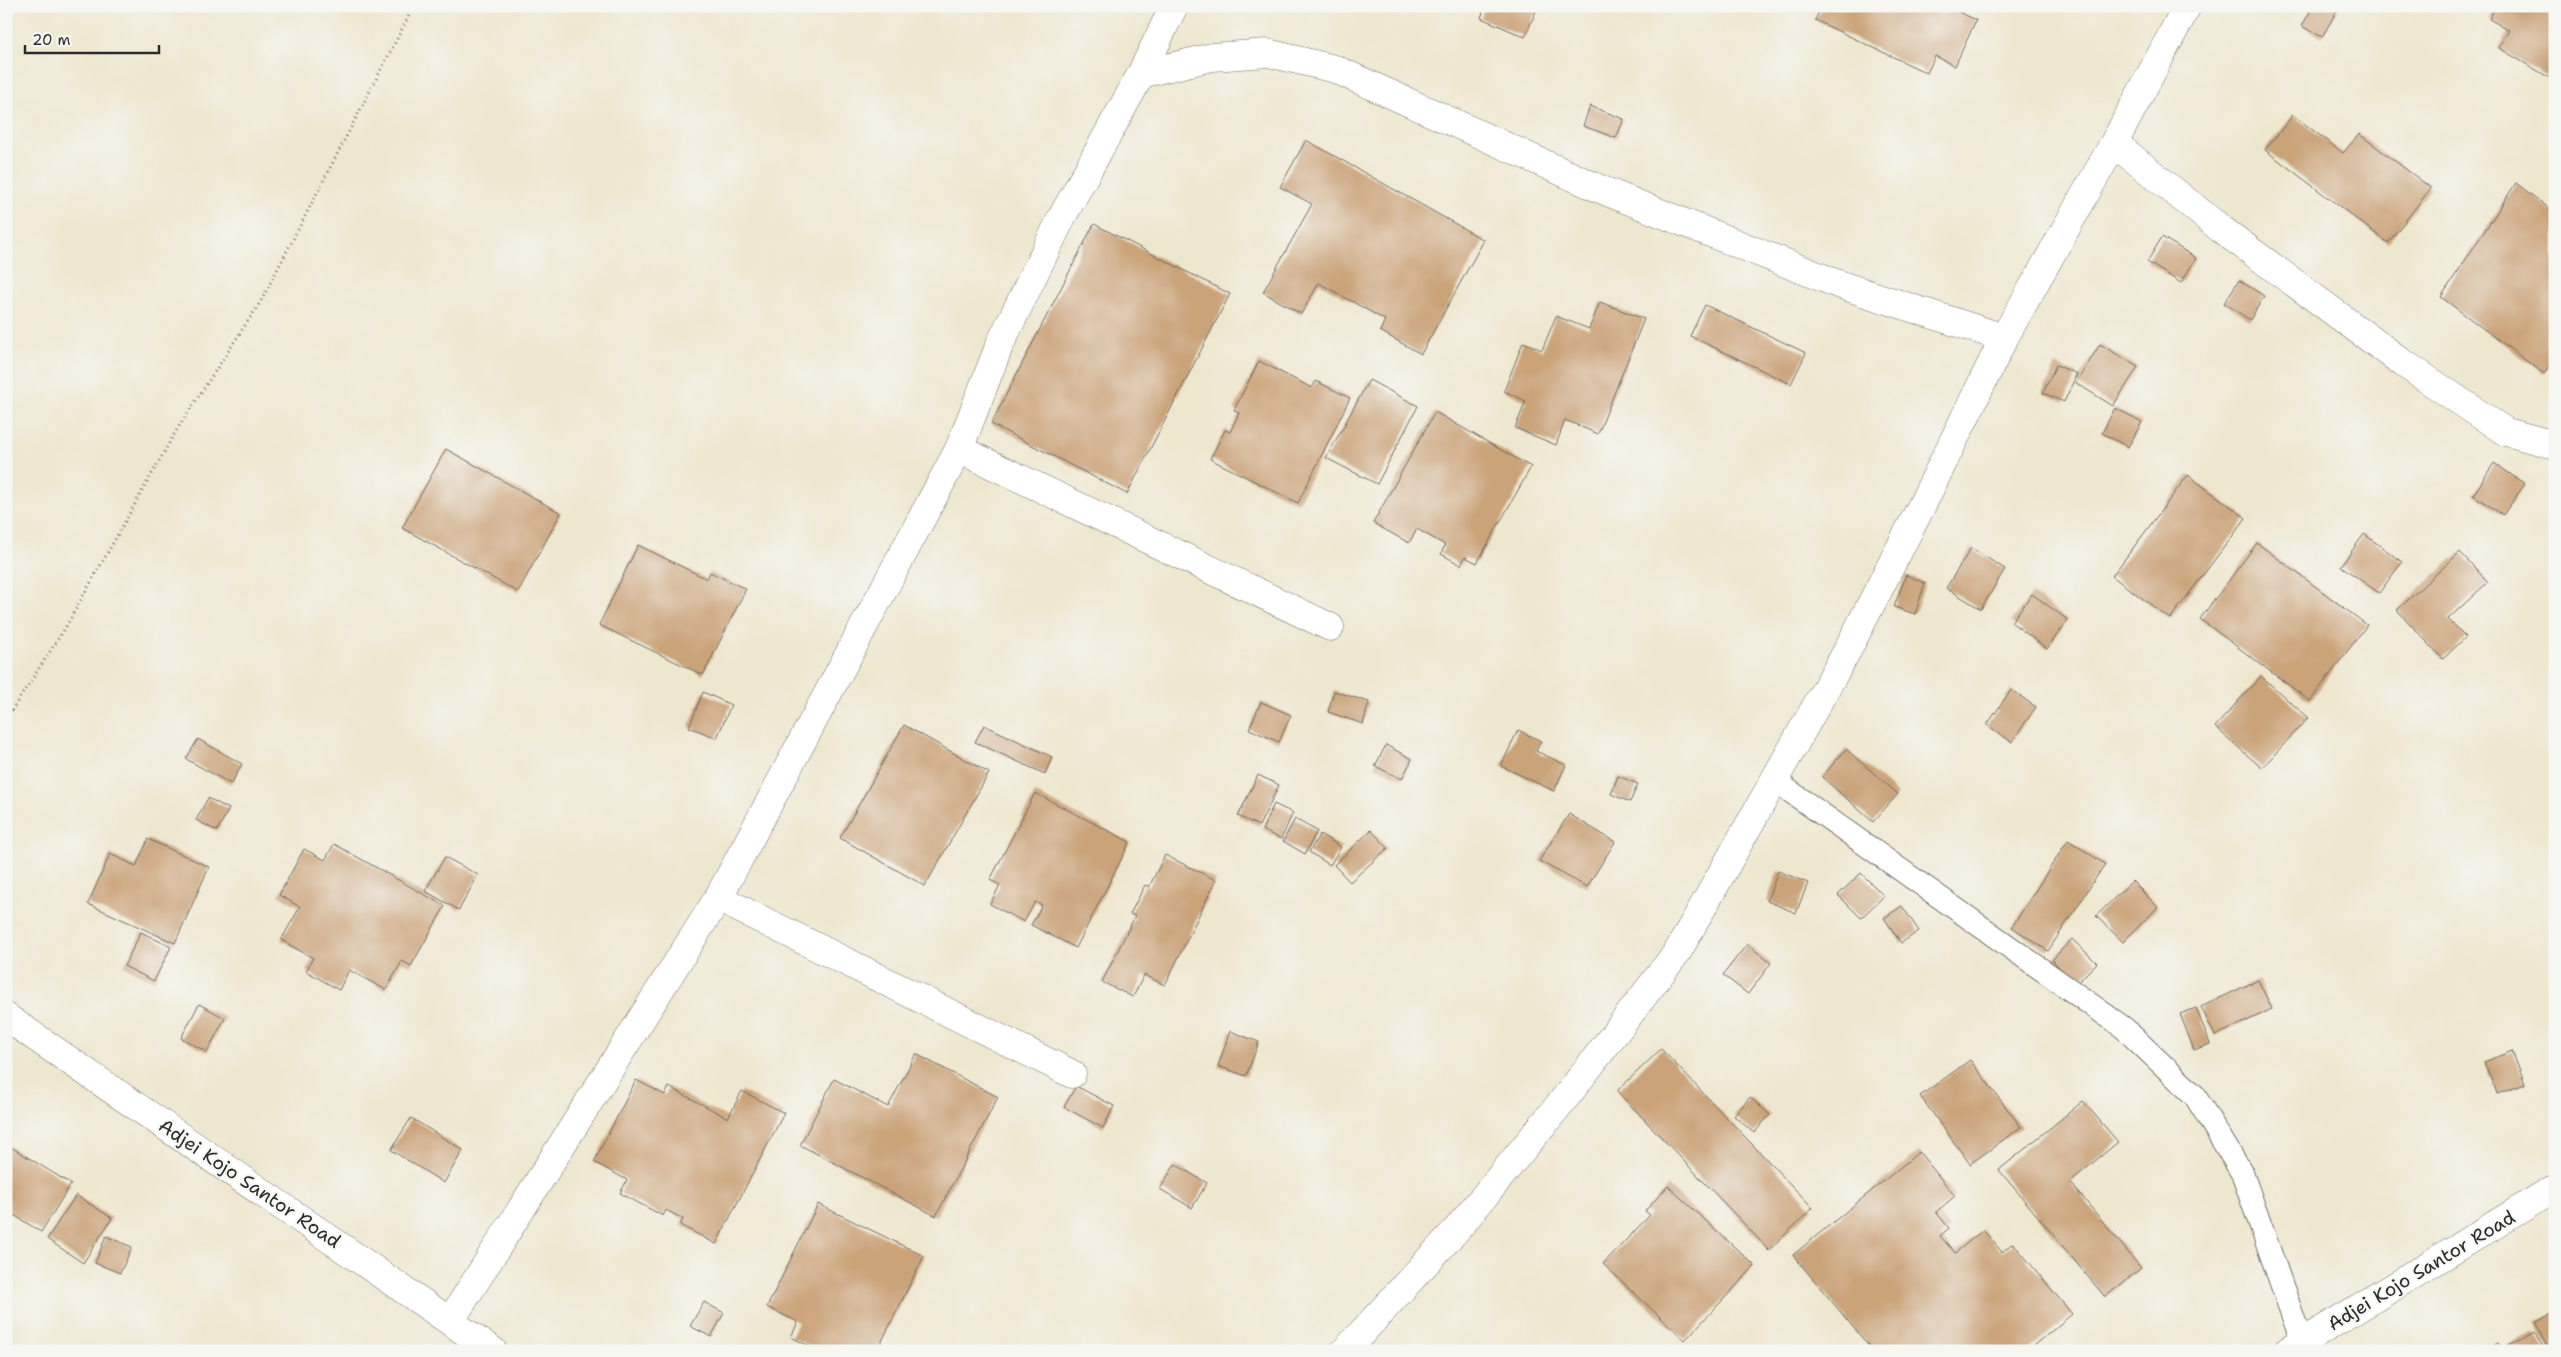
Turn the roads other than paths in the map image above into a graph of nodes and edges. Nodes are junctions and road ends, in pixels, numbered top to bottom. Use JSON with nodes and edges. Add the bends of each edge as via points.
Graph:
{"nodes":[{"id":1,"x":1174,"y":6,"type":"edge"},
{"id":2,"x":2187,"y":6,"type":"edge"},
{"id":3,"x":1141,"y":74,"type":"junction"},
{"id":4,"x":2114,"y":143,"type":"junction"},
{"id":5,"x":2004,"y":338,"type":"junction"},
{"id":6,"x":2555,"y":445,"type":"edge"},
{"id":7,"x":959,"y":449,"type":"junction"},
{"id":8,"x":1330,"y":627,"type":"dead end"},
{"id":9,"x":1774,"y":780,"type":"junction"},
{"id":10,"x":718,"y":898,"type":"junction"},
{"id":11,"x":6,"y":1017,"type":"edge"},
{"id":12,"x":1072,"y":1074,"type":"dead end"},
{"id":13,"x":2555,"y":1188,"type":"edge"},
{"id":14,"x":451,"y":1320,"type":"junction"},
{"id":15,"x":2295,"y":1346,"type":"edge"},
{"id":16,"x":493,"y":1351,"type":"edge"},
{"id":17,"x":1345,"y":1351,"type":"edge"}],
"edges":[{"from":1,"to":3,"type":"street"},
{"from":2,"to":4,"type":"street"},
{"from":3,"to":5,"type":"street","via":[[1212,57],[1268,53],[1335,69],[1600,189],[1838,284]]},
{"from":3,"to":7,"type":"street","via":[[1062,217],[1000,344]]},
{"from":4,"to":5,"type":"street"},
{"from":4,"to":6,"type":"street","via":[[2221,229],[2403,363],[2506,432]]},
{"from":5,"to":9,"type":"street","via":[[1847,651]]},
{"from":7,"to":8,"type":"street"},
{"from":7,"to":10,"type":"street"},
{"from":9,"to":15,"type":"lane","via":[[2124,1028],[2195,1096],[2242,1173]]},
{"from":9,"to":17,"type":"street","via":[[1678,951],[1569,1093],[1458,1228]]},
{"from":10,"to":12,"type":"street"},
{"from":10,"to":14,"type":"street"},
{"from":11,"to":14,"type":"street","name":"Adjei Kojo Santor Road"},
{"from":13,"to":15,"type":"street","name":"Adjei Kojo Santor Road"},
{"from":14,"to":16,"type":"street","name":"Adjei Kojo Santor Road"}]}
